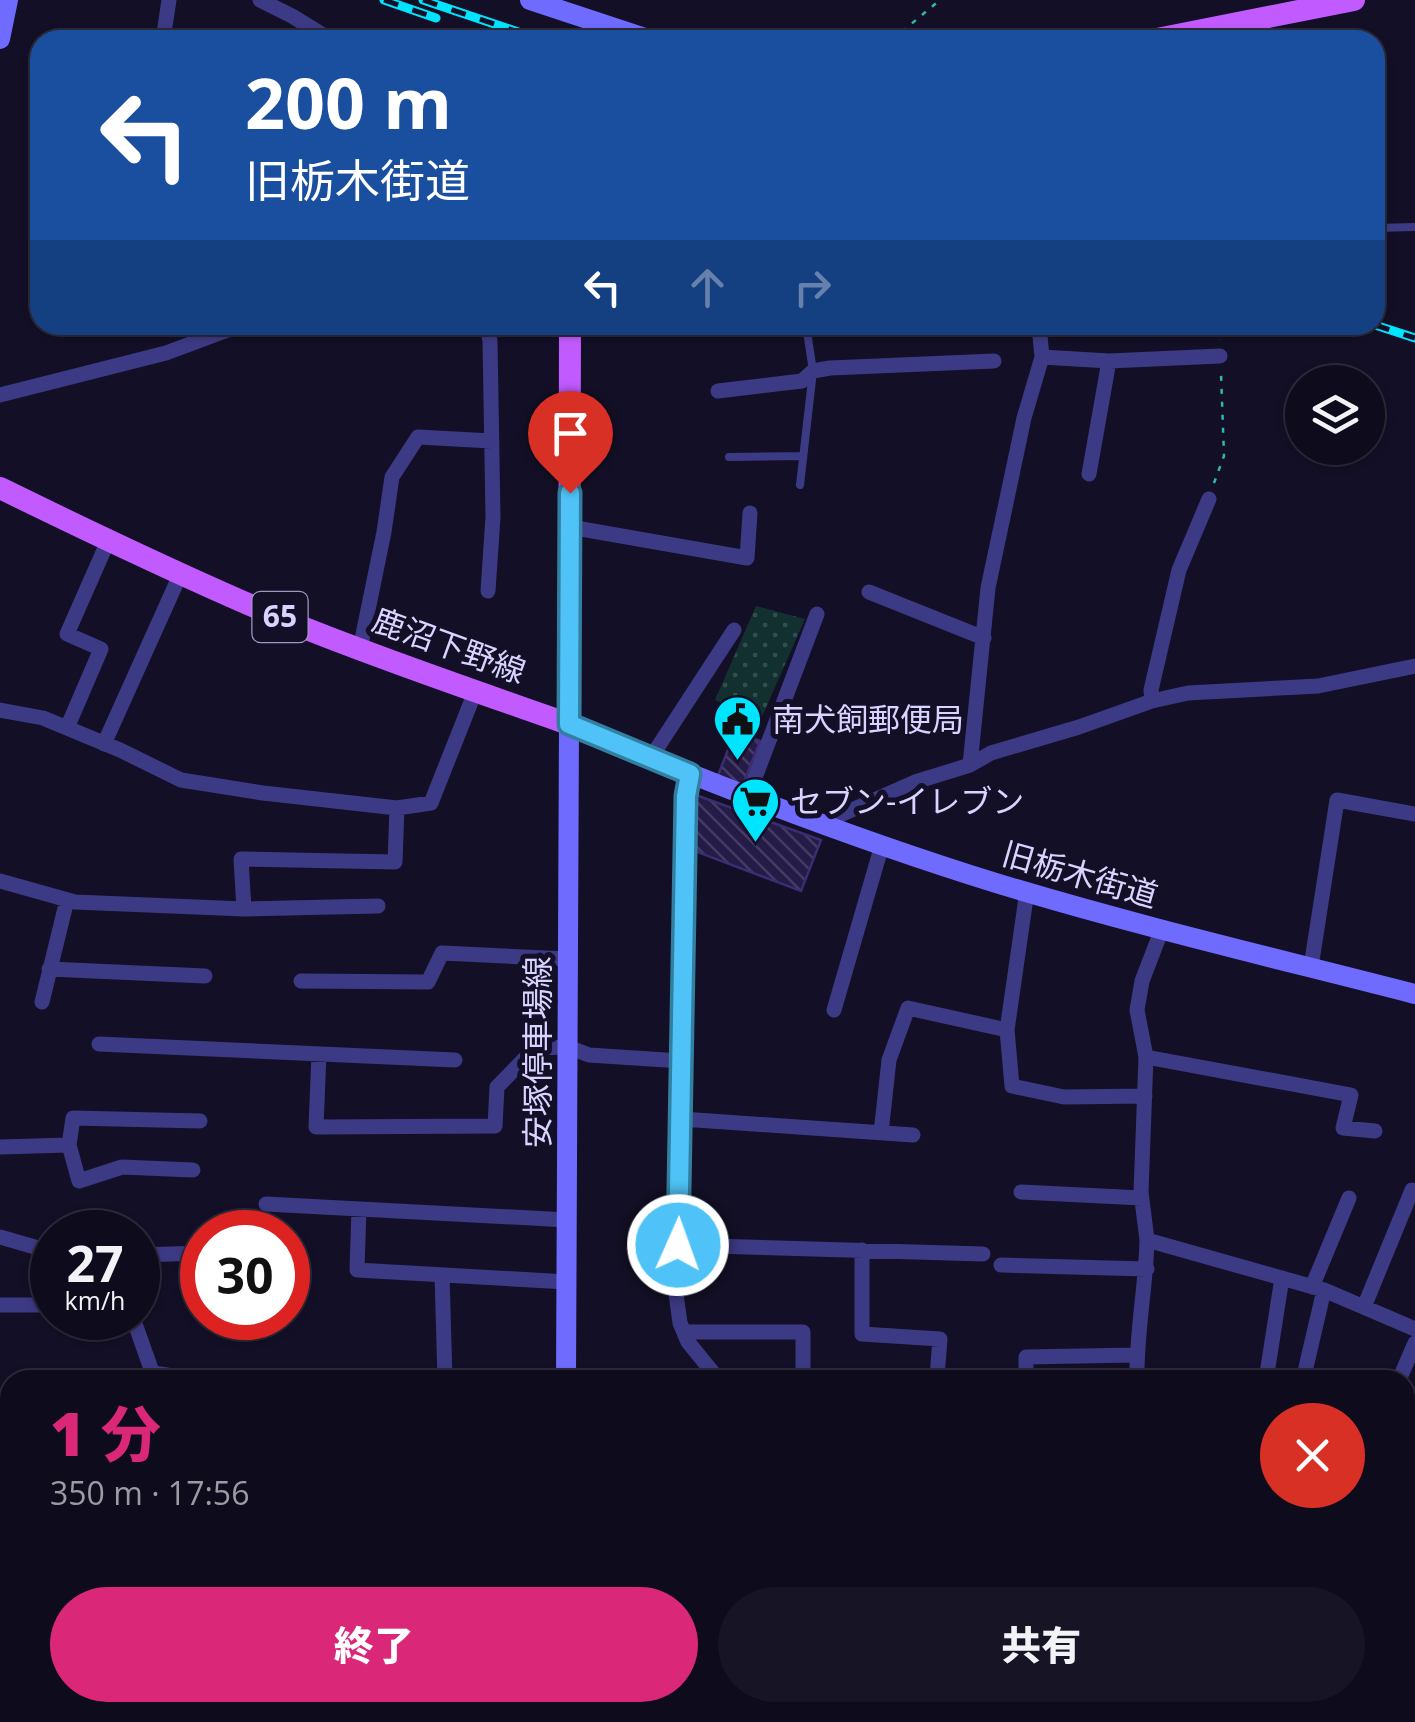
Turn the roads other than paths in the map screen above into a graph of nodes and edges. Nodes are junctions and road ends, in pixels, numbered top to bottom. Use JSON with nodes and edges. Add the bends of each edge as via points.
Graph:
{"nodes":[{"id":1,"x":8,"y":0,"type":"edge"},
{"id":2,"x":169,"y":0,"type":"edge"},
{"id":3,"x":260,"y":0,"type":"edge"},
{"id":4,"x":530,"y":0,"type":"edge"},
{"id":5,"x":1354,"y":0,"type":"edge"},
{"id":6,"x":164,"y":30,"type":"edge"},
{"id":7,"x":315,"y":30,"type":"edge"},
{"id":8,"x":621,"y":30,"type":"edge"},
{"id":9,"x":1202,"y":30,"type":"edge"},
{"id":10,"x":0,"y":39,"type":"edge"},
{"id":11,"x":1415,"y":227,"type":"edge"},
{"id":12,"x":1385,"y":228,"type":"edge"},
{"id":13,"x":215,"y":335,"type":"edge"},
{"id":14,"x":489,"y":335,"type":"edge"},
{"id":15,"x":570,"y":335,"type":"edge"},
{"id":16,"x":808,"y":335,"type":"edge"},
{"id":17,"x":1040,"y":335,"type":"edge"},
{"id":18,"x":1042,"y":356,"type":"junction"},
{"id":19,"x":1220,"y":356,"type":"road end"},
{"id":20,"x":994,"y":361,"type":"dead end"},
{"id":21,"x":1108,"y":361,"type":"junction"},
{"id":22,"x":813,"y":371,"type":"junction"},
{"id":23,"x":718,"y":391,"type":"dead end"},
{"id":24,"x":0,"y":395,"type":"edge"},
{"id":25,"x":492,"y":441,"type":"junction"},
{"id":26,"x":803,"y":456,"type":"junction"},
{"id":27,"x":728,"y":457,"type":"dead end"},
{"id":28,"x":1089,"y":474,"type":"dead end"},
{"id":29,"x":800,"y":485,"type":"dead end"},
{"id":30,"x":0,"y":488,"type":"edge"},
{"id":31,"x":1208,"y":499,"type":"road end"},
{"id":32,"x":750,"y":513,"type":"dead end"},
{"id":33,"x":570,"y":527,"type":"junction"},
{"id":34,"x":108,"y":541,"type":"junction"},
{"id":35,"x":180,"y":575,"type":"junction"},
{"id":36,"x":488,"y":591,"type":"dead end"},
{"id":37,"x":870,"y":592,"type":"dead end"},
{"id":38,"x":817,"y":614,"type":"dead end"},
{"id":39,"x":734,"y":630,"type":"dead end"},
{"id":40,"x":984,"y":638,"type":"junction"},
{"id":41,"x":360,"y":649,"type":"junction"},
{"id":42,"x":1415,"y":666,"type":"edge"},
{"id":43,"x":475,"y":692,"type":"junction"},
{"id":44,"x":1152,"y":701,"type":"junction"},
{"id":45,"x":0,"y":710,"type":"edge"},
{"id":46,"x":569,"y":724,"type":"junction"},
{"id":47,"x":66,"y":728,"type":"junction"},
{"id":48,"x":104,"y":744,"type":"junction"},
{"id":49,"x":650,"y":759,"type":"junction"},
{"id":50,"x":970,"y":765,"type":"junction"},
{"id":51,"x":690,"y":774,"type":"junction"},
{"id":52,"x":748,"y":796,"type":"junction"},
{"id":53,"x":397,"y":808,"type":"junction"},
{"id":54,"x":1415,"y":814,"type":"edge"},
{"id":55,"x":820,"y":824,"type":"junction"},
{"id":56,"x":882,"y":844,"type":"junction"},
{"id":57,"x":0,"y":882,"type":"edge"},
{"id":58,"x":1027,"y":891,"type":"junction"},
{"id":59,"x":67,"y":900,"type":"junction"},
{"id":60,"x":378,"y":906,"type":"dead end"},
{"id":61,"x":244,"y":909,"type":"junction"},
{"id":62,"x":1162,"y":929,"type":"junction"},
{"id":63,"x":568,"y":959,"type":"junction"},
{"id":64,"x":1311,"y":967,"type":"junction"},
{"id":65,"x":50,"y":969,"type":"junction"},
{"id":66,"x":205,"y":976,"type":"dead end"},
{"id":67,"x":301,"y":981,"type":"dead end"},
{"id":68,"x":1415,"y":994,"type":"edge"},
{"id":69,"x":42,"y":1002,"type":"dead end"},
{"id":70,"x":834,"y":1010,"type":"dead end"},
{"id":71,"x":1007,"y":1030,"type":"junction"},
{"id":72,"x":99,"y":1044,"type":"dead end"},
{"id":73,"x":568,"y":1047,"type":"junction"},
{"id":74,"x":319,"y":1054,"type":"junction"},
{"id":75,"x":1146,"y":1058,"type":"junction"},
{"id":76,"x":455,"y":1060,"type":"dead end"},
{"id":77,"x":681,"y":1061,"type":"junction"},
{"id":78,"x":1145,"y":1096,"type":"junction"},
{"id":79,"x":682,"y":1119,"type":"junction"},
{"id":80,"x":200,"y":1121,"type":"dead end"},
{"id":81,"x":1375,"y":1131,"type":"dead end"},
{"id":82,"x":881,"y":1133,"type":"junction"},
{"id":83,"x":913,"y":1135,"type":"dead end"},
{"id":84,"x":0,"y":1146,"type":"edge"},
{"id":85,"x":69,"y":1146,"type":"junction"},
{"id":86,"x":193,"y":1170,"type":"dead end"},
{"id":87,"x":1412,"y":1190,"type":"dead end"},
{"id":88,"x":1020,"y":1192,"type":"dead end"},
{"id":89,"x":1142,"y":1198,"type":"junction"},
{"id":90,"x":1349,"y":1198,"type":"dead end"},
{"id":91,"x":266,"y":1204,"type":"dead end"},
{"id":92,"x":358,"y":1210,"type":"junction"},
{"id":93,"x":567,"y":1220,"type":"junction"},
{"id":94,"x":0,"y":1236,"type":"edge"},
{"id":95,"x":1147,"y":1240,"type":"junction"},
{"id":96,"x":30,"y":1245,"type":"edge"},
{"id":97,"x":678,"y":1245,"type":"junction"},
{"id":98,"x":862,"y":1250,"type":"junction"},
{"id":99,"x":983,"y":1254,"type":"dead end"},
{"id":100,"x":1001,"y":1265,"type":"dead end"},
{"id":101,"x":1147,"y":1269,"type":"junction"},
{"id":102,"x":442,"y":1274,"type":"junction"},
{"id":103,"x":1282,"y":1278,"type":"junction"},
{"id":104,"x":566,"y":1282,"type":"junction"},
{"id":105,"x":1318,"y":1289,"type":"junction"},
{"id":106,"x":0,"y":1305,"type":"edge"},
{"id":107,"x":30,"y":1305,"type":"edge"},
{"id":108,"x":1364,"y":1307,"type":"junction"},
{"id":109,"x":1415,"y":1329,"type":"edge"},
{"id":110,"x":684,"y":1332,"type":"junction"},
{"id":111,"x":142,"y":1340,"type":"edge"},
{"id":112,"x":1415,"y":1343,"type":"edge"},
{"id":113,"x":1136,"y":1356,"type":"junction"},
{"id":114,"x":152,"y":1370,"type":"edge"},
{"id":115,"x":445,"y":1370,"type":"edge"},
{"id":116,"x":566,"y":1370,"type":"edge"},
{"id":117,"x":711,"y":1370,"type":"edge"},
{"id":118,"x":803,"y":1370,"type":"edge"},
{"id":119,"x":938,"y":1370,"type":"edge"},
{"id":120,"x":1026,"y":1370,"type":"edge"},
{"id":121,"x":1137,"y":1370,"type":"edge"},
{"id":122,"x":1268,"y":1370,"type":"edge"},
{"id":123,"x":1305,"y":1370,"type":"edge"},
{"id":124,"x":1403,"y":1370,"type":"edge"}],
"edges":[{"from":1,"to":10,"type":"street"},
{"from":2,"to":6,"type":"street"},
{"from":3,"to":7,"type":"street"},
{"from":4,"to":8,"type":"street"},
{"from":5,"to":9,"type":"main road"},
{"from":11,"to":12,"type":"lane"},
{"from":13,"to":24,"type":"street","via":[[166,354]]},
{"from":14,"to":25,"type":"street"},
{"from":15,"to":33,"type":"main road","name":"鹿沼下野線"},
{"from":16,"to":22,"type":"lane"},
{"from":17,"to":18,"type":"street"},
{"from":18,"to":21,"type":"street"},
{"from":18,"to":40,"type":"street","via":[[988,588]]},
{"from":19,"to":21,"type":"street"},
{"from":20,"to":22,"type":"street"},
{"from":21,"to":28,"type":"street"},
{"from":22,"to":23,"type":"street","via":[[802,381]]},
{"from":22,"to":26,"type":"lane"},
{"from":25,"to":36,"type":"street"},
{"from":25,"to":41,"type":"street","via":[[418,437],[392,477]]},
{"from":26,"to":27,"type":"lane"},
{"from":26,"to":29,"type":"lane"},
{"from":30,"to":34,"type":"main road","name":"鹿沼下野線","number":"65"},
{"from":31,"to":44,"type":"street","via":[[1179,570]]},
{"from":32,"to":33,"type":"street","via":[[746,558]]},
{"from":33,"to":46,"type":"main road","name":"鹿沼下野線"},
{"from":34,"to":35,"type":"main road","name":"鹿沼下野線","number":"65"},
{"from":34,"to":47,"type":"street","via":[[66,634],[101,649]]},
{"from":35,"to":41,"type":"main road","name":"鹿沼下野線","number":"65"},
{"from":35,"to":48,"type":"street"},
{"from":37,"to":40,"type":"street"},
{"from":38,"to":52,"type":"street"},
{"from":39,"to":49,"type":"street"},
{"from":40,"to":50,"type":"street"},
{"from":41,"to":43,"type":"main road","name":"鹿沼下野線","number":"65"},
{"from":42,"to":44,"type":"street","via":[[1318,686]]},
{"from":43,"to":46,"type":"main road","name":"鹿沼下野線","number":"65"},
{"from":43,"to":53,"type":"street","via":[[431,803]]},
{"from":44,"to":50,"type":"street"},
{"from":45,"to":47,"type":"street"},
{"from":46,"to":49,"type":"street","name":"旧栃木街道"},
{"from":46,"to":63,"type":"street","name":"安塚停車場線"},
{"from":47,"to":48,"type":"street"},
{"from":48,"to":53,"type":"street","via":[[181,780]]},
{"from":49,"to":51,"type":"street","name":"旧栃木街道"},
{"from":50,"to":55,"type":"street"},
{"from":51,"to":52,"type":"street","name":"旧栃木街道"},
{"from":51,"to":77,"type":"street"},
{"from":52,"to":55,"type":"street","name":"旧栃木街道"},
{"from":53,"to":61,"type":"street","via":[[394,862],[241,859]]},
{"from":54,"to":64,"type":"street","via":[[1336,800]]},
{"from":55,"to":56,"type":"street","name":"旧栃木街道"},
{"from":56,"to":58,"type":"street","name":"旧栃木街道"},
{"from":56,"to":70,"type":"street"},
{"from":57,"to":59,"type":"street"},
{"from":58,"to":62,"type":"street","name":"旧栃木街道"},
{"from":58,"to":71,"type":"street"},
{"from":59,"to":61,"type":"street"},
{"from":59,"to":65,"type":"street"},
{"from":60,"to":61,"type":"street"},
{"from":62,"to":64,"type":"street","name":"旧栃木街道"},
{"from":62,"to":75,"type":"street","via":[[1137,1010]]},
{"from":63,"to":67,"type":"street","via":[[442,954],[428,982]]},
{"from":63,"to":73,"type":"street","name":"安塚停車場線"},
{"from":64,"to":68,"type":"street","name":"旧栃木街道"},
{"from":65,"to":66,"type":"street"},
{"from":65,"to":69,"type":"street"},
{"from":71,"to":78,"type":"street","via":[[1012,1086],[1064,1097]]},
{"from":71,"to":82,"type":"street","via":[[908,1008],[889,1060]]},
{"from":72,"to":74,"type":"street"},
{"from":73,"to":74,"type":"street","via":[[535,1048],[497,1087],[495,1126],[316,1127]]},
{"from":73,"to":77,"type":"street"},
{"from":73,"to":93,"type":"street","name":"安塚停車場線"},
{"from":74,"to":76,"type":"street"},
{"from":75,"to":78,"type":"street"},
{"from":75,"to":81,"type":"street","via":[[1351,1095],[1344,1128]]},
{"from":77,"to":79,"type":"street"},
{"from":78,"to":89,"type":"street"},
{"from":79,"to":82,"type":"street"},
{"from":79,"to":97,"type":"street"},
{"from":80,"to":85,"type":"street","via":[[73,1118]]},
{"from":82,"to":83,"type":"street"},
{"from":84,"to":85,"type":"street"},
{"from":85,"to":86,"type":"street","via":[[78,1180],[122,1167]]},
{"from":87,"to":108,"type":"street"},
{"from":88,"to":89,"type":"street"},
{"from":89,"to":95,"type":"street"},
{"from":90,"to":105,"type":"street"},
{"from":91,"to":92,"type":"street"},
{"from":92,"to":93,"type":"street"},
{"from":92,"to":102,"type":"street","via":[[357,1270]]},
{"from":93,"to":104,"type":"street","name":"安塚停車場線"},
{"from":94,"to":96,"type":"street"},
{"from":95,"to":101,"type":"street"},
{"from":95,"to":103,"type":"street"},
{"from":97,"to":98,"type":"street"},
{"from":97,"to":110,"type":"street","via":[[676,1294]]},
{"from":98,"to":99,"type":"street"},
{"from":98,"to":119,"type":"street","via":[[862,1334],[940,1338]]},
{"from":100,"to":101,"type":"street"},
{"from":101,"to":113,"type":"street"},
{"from":102,"to":104,"type":"street"},
{"from":102,"to":115,"type":"street"},
{"from":103,"to":105,"type":"street"},
{"from":103,"to":122,"type":"street"},
{"from":104,"to":116,"type":"street","name":"安塚停車場線"},
{"from":105,"to":108,"type":"street"},
{"from":105,"to":123,"type":"street"},
{"from":106,"to":107,"type":"street"},
{"from":108,"to":109,"type":"street"},
{"from":110,"to":117,"type":"street"},
{"from":110,"to":118,"type":"street","via":[[803,1332]]},
{"from":111,"to":114,"type":"street"},
{"from":112,"to":124,"type":"street"},
{"from":113,"to":120,"type":"street","via":[[1026,1357]]},
{"from":113,"to":121,"type":"street"}]}
